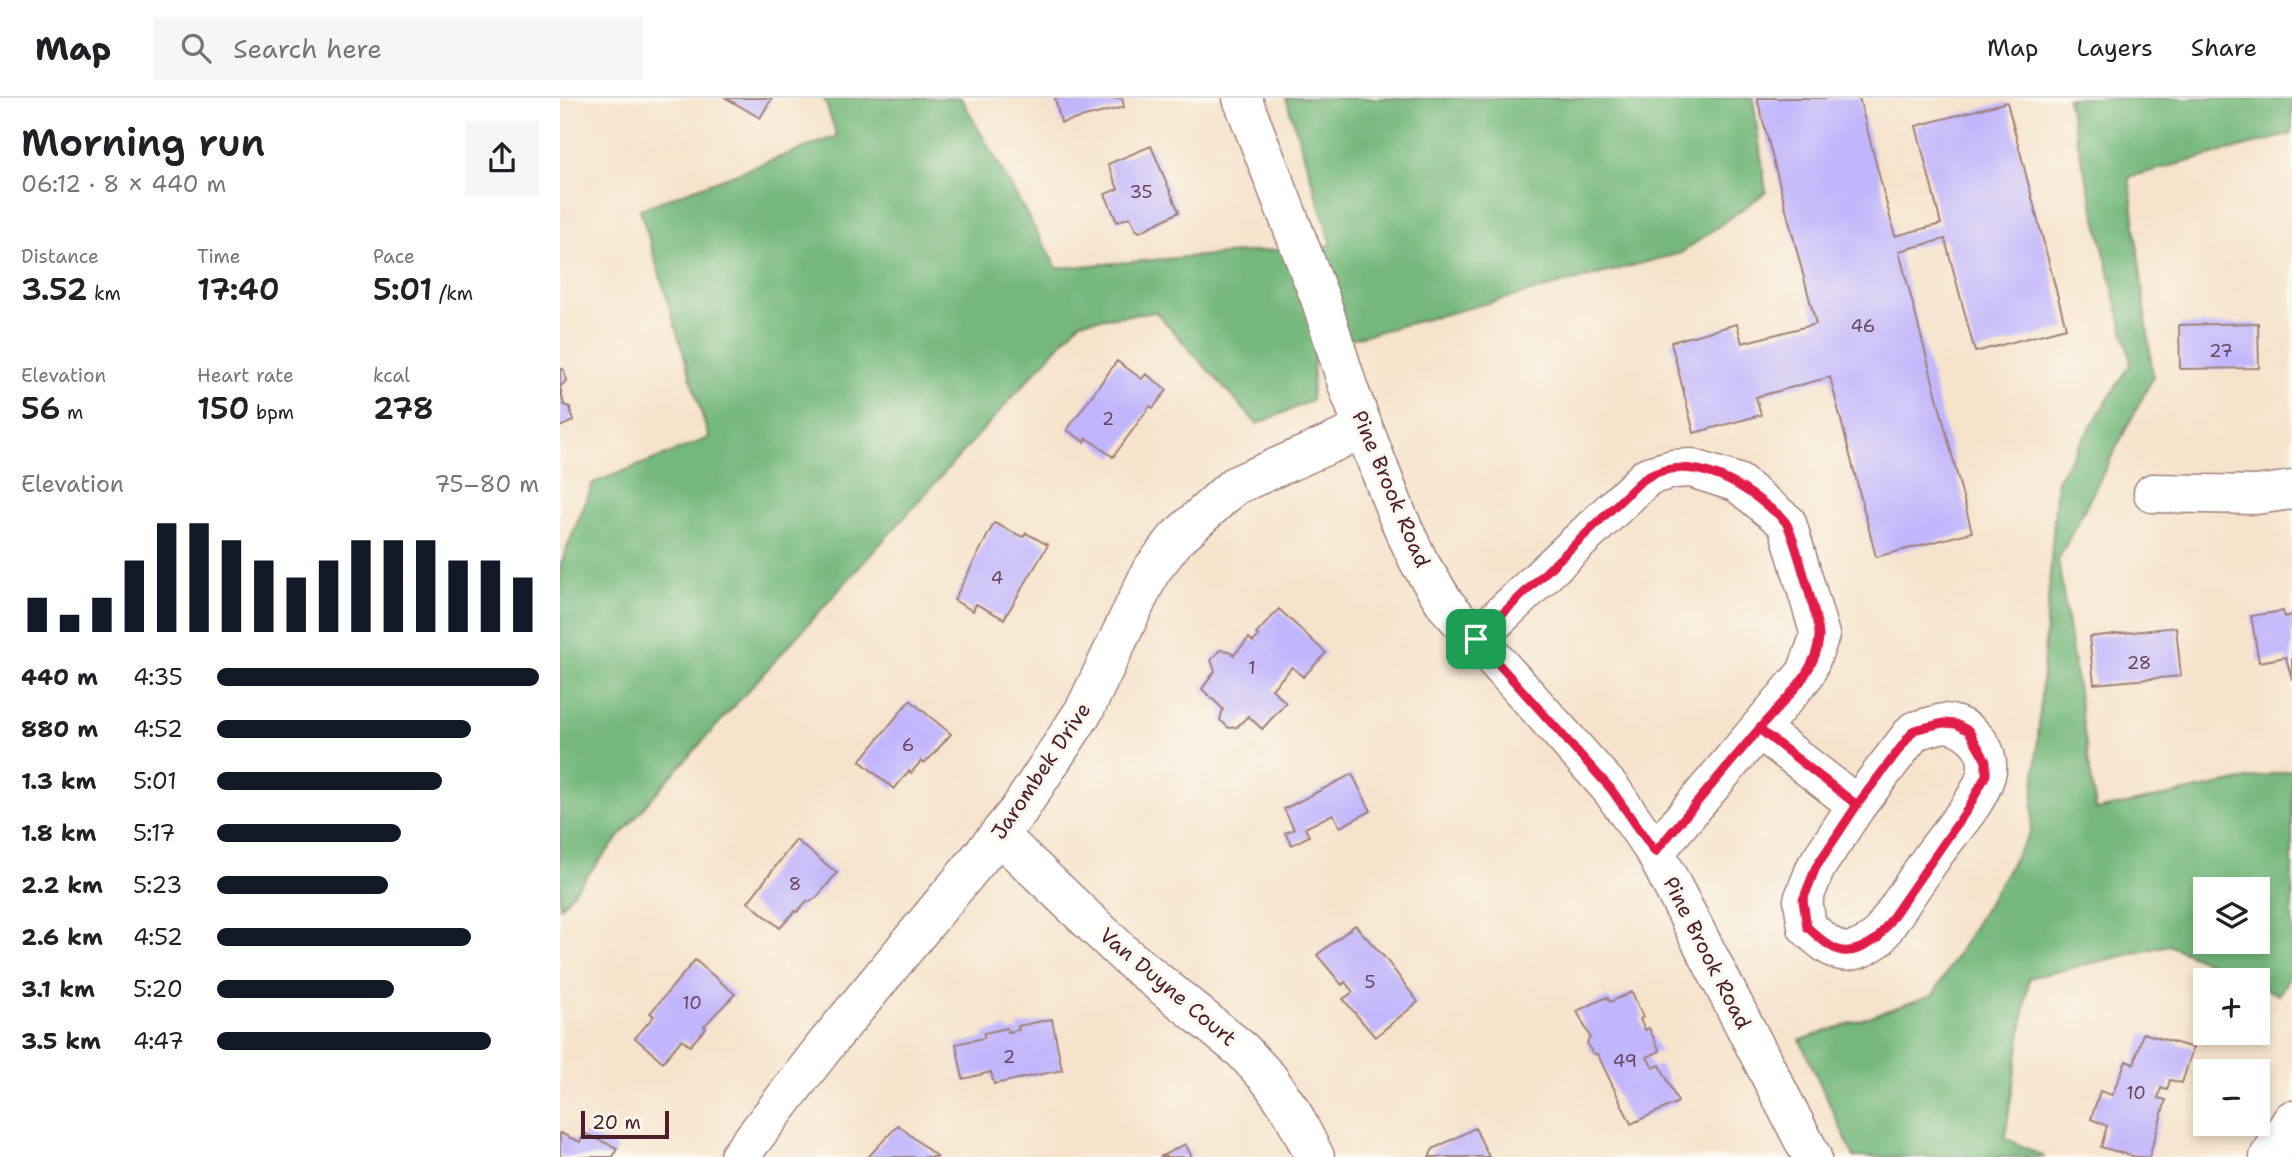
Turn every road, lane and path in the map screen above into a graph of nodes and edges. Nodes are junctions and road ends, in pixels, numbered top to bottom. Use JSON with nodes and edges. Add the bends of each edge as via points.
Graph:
{"nodes":[{"id":1,"x":1242,"y":98,"type":"edge"},
{"id":2,"x":1364,"y":429,"type":"junction"},
{"id":3,"x":2292,"y":490,"type":"edge"},
{"id":4,"x":2153,"y":493,"type":"dead end"},
{"id":5,"x":1476,"y":639,"type":"junction"},
{"id":6,"x":1759,"y":729,"type":"junction"},
{"id":7,"x":1857,"y":805,"type":"junction"},
{"id":8,"x":999,"y":835,"type":"junction"},
{"id":9,"x":1655,"y":852,"type":"junction"},
{"id":10,"x":2292,"y":1120,"type":"edge"},
{"id":11,"x":739,"y":1157,"type":"edge"},
{"id":12,"x":1315,"y":1157,"type":"edge"},
{"id":13,"x":1812,"y":1157,"type":"edge"},
{"id":14,"x":2269,"y":1157,"type":"edge"}],
"edges":[{"from":1,"to":2,"type":"street","name":"Pine Brook Road","via":[[1321,301]]},
{"from":2,"to":5,"type":"street","name":"Pine Brook Road","via":[[1419,562],[1446,605]]},
{"from":2,"to":8,"type":"street","name":"Jarombek Drive","via":[[1234,486],[1176,539],[1151,571],[1085,709]]},
{"from":3,"to":4,"type":"street","via":[[2256,495]]},
{"from":5,"to":6,"type":"street","via":[[1648,476],[1691,468],[1738,483],[1787,523],[1820,635],[1806,673]]},
{"from":5,"to":9,"type":"street","name":"Pine Brook Road","via":[[1611,789]]},
{"from":6,"to":7,"type":"street"},
{"from":6,"to":9,"type":"street"},
{"from":7,"to":7,"type":"street","via":[[1816,867],[1803,900],[1807,927],[1841,953],[1858,952],[1878,938],[1969,807],[1986,775],[1986,761],[1969,731],[1956,724],[1914,730]]},
{"from":8,"to":11,"type":"street","name":"Jarombek Drive"},
{"from":8,"to":12,"type":"street","name":"Van Duyne Court","via":[[1126,956],[1242,1050],[1292,1112]]},
{"from":9,"to":13,"type":"street","name":"Pine Brook Road"},
{"from":10,"to":14,"type":"street"}]}
